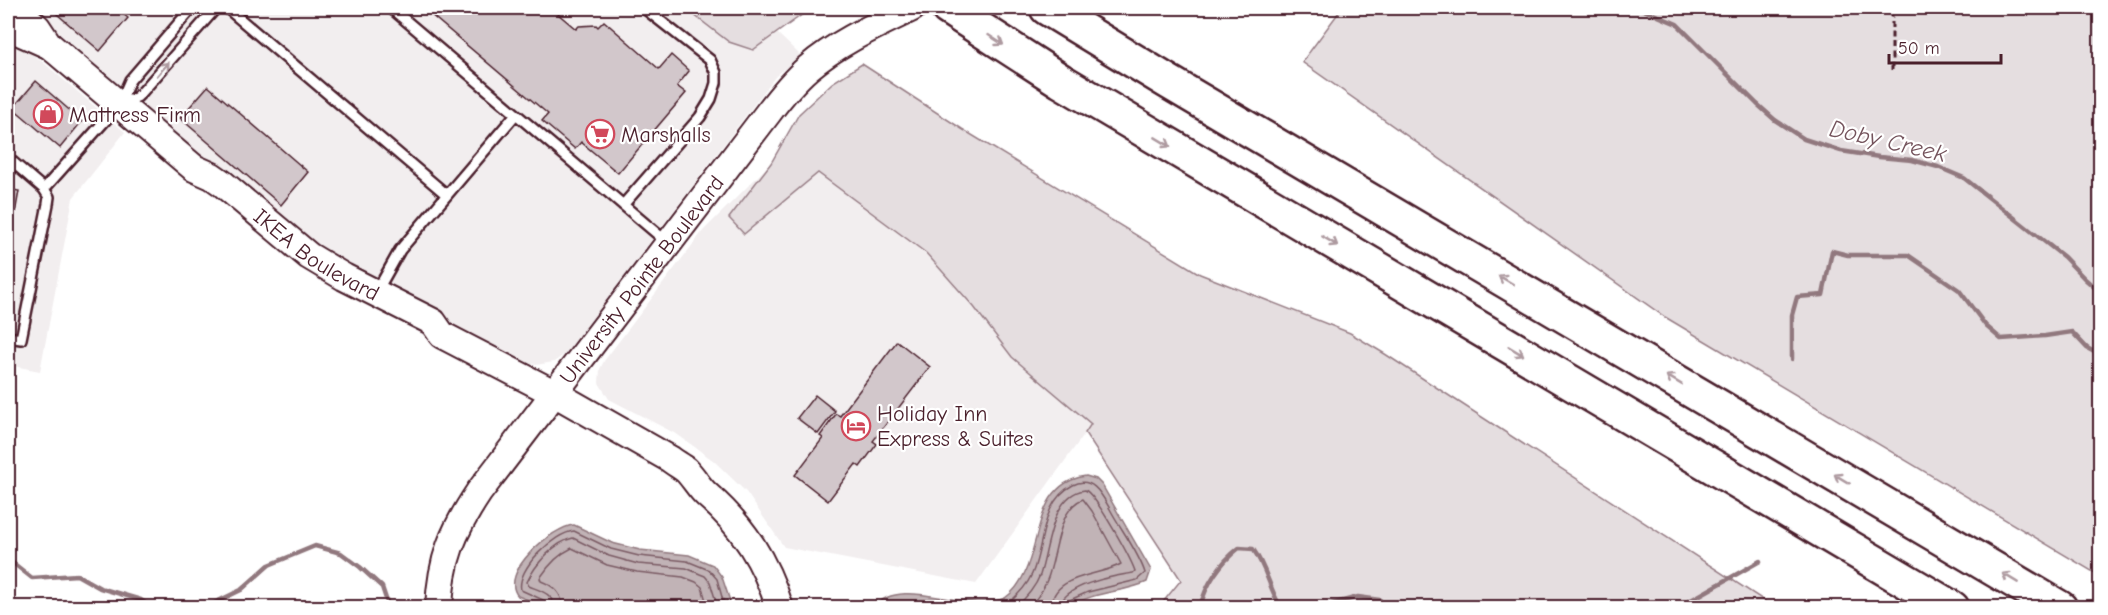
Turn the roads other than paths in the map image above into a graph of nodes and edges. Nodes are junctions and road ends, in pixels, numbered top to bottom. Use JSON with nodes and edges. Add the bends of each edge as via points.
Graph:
{"nodes":[{"id":1,"x":15,"y":8,"type":"edge"},
{"id":2,"x":192,"y":8,"type":"edge"},
{"id":3,"x":216,"y":8,"type":"edge"},
{"id":4,"x":227,"y":8,"type":"edge"},
{"id":5,"x":391,"y":8,"type":"edge"},
{"id":6,"x":644,"y":8,"type":"edge"},
{"id":7,"x":912,"y":8,"type":"edge"},
{"id":8,"x":948,"y":8,"type":"edge"},
{"id":9,"x":1047,"y":8,"type":"edge"},
{"id":10,"x":8,"y":27,"type":"edge"},
{"id":11,"x":49,"y":45,"type":"junction"},
{"id":12,"x":118,"y":105,"type":"junction"},
{"id":13,"x":516,"y":114,"type":"junction"},
{"id":14,"x":8,"y":158,"type":"edge"},
{"id":15,"x":194,"y":168,"type":"junction"},
{"id":16,"x":44,"y":189,"type":"junction"},
{"id":17,"x":447,"y":195,"type":"junction"},
{"id":18,"x":623,"y":205,"type":"junction"},
{"id":19,"x":669,"y":243,"type":"junction"},
{"id":20,"x":376,"y":293,"type":"junction"},
{"id":21,"x":442,"y":335,"type":"junction"},
{"id":22,"x":8,"y":337,"type":"edge"},
{"id":23,"x":554,"y":393,"type":"junction"},
{"id":24,"x":685,"y":470,"type":"junction"},
{"id":25,"x":440,"y":608,"type":"edge"},
{"id":26,"x":780,"y":608,"type":"edge"},
{"id":27,"x":796,"y":608,"type":"edge"},
{"id":28,"x":1952,"y":608,"type":"edge"},
{"id":29,"x":2060,"y":608,"type":"edge"}],
"edges":[{"from":1,"to":11,"type":"street","name":"IKEA Boulevard","via":[[37,27]]},
{"from":2,"to":12,"type":"lane","via":[[130,80]]},
{"from":12,"to":3,"type":"lane","one_way":true,"via":[[137,97]]},
{"from":4,"to":17,"type":"lane"},
{"from":5,"to":13,"type":"lane"},
{"from":6,"to":18,"type":"lane","via":[[710,60],[716,83],[700,117]]},
{"from":7,"to":19,"type":"street","name":"University Pointe Boulevard","via":[[809,67],[786,90]]},
{"from":8,"to":28,"type":"highway","one_way":true,"via":[[1100,104]]},
{"from":29,"to":9,"type":"highway","one_way":true},
{"from":10,"to":11,"type":"street","name":"IKEA Boulevard"},
{"from":11,"to":12,"type":"street","name":"IKEA Boulevard"},
{"from":12,"to":15,"type":"street","name":"IKEA Boulevard"},
{"from":12,"to":16,"type":"lane"},
{"from":13,"to":17,"type":"lane"},
{"from":13,"to":18,"type":"lane"},
{"from":14,"to":16,"type":"lane"},
{"from":15,"to":20,"type":"street","name":"IKEA Boulevard","via":[[222,183],[309,256]]},
{"from":15,"to":21,"type":"street","name":"IKEA Boulevard","via":[[214,196],[305,271],[427,335]]},
{"from":16,"to":22,"type":"lane","via":[[48,204],[21,339]]},
{"from":17,"to":20,"type":"lane","via":[[400,250]]},
{"from":18,"to":19,"type":"lane"},
{"from":19,"to":23,"type":"street","name":"University Pointe Boulevard"},
{"from":20,"to":21,"type":"street","name":"IKEA Boulevard","via":[[433,322]]},
{"from":21,"to":23,"type":"street","name":"IKEA Boulevard"},
{"from":23,"to":24,"type":"street","name":"IKEA Boulevard"},
{"from":23,"to":25,"type":"street","name":"University Pointe Boulevard","via":[[463,517],[444,562]]},
{"from":24,"to":26,"type":"street","name":"IKEA Boulevard","via":[[732,517],[753,546]]},
{"from":24,"to":27,"type":"street","name":"IKEA Boulevard","via":[[709,473],[750,516],[776,557]]}]}
